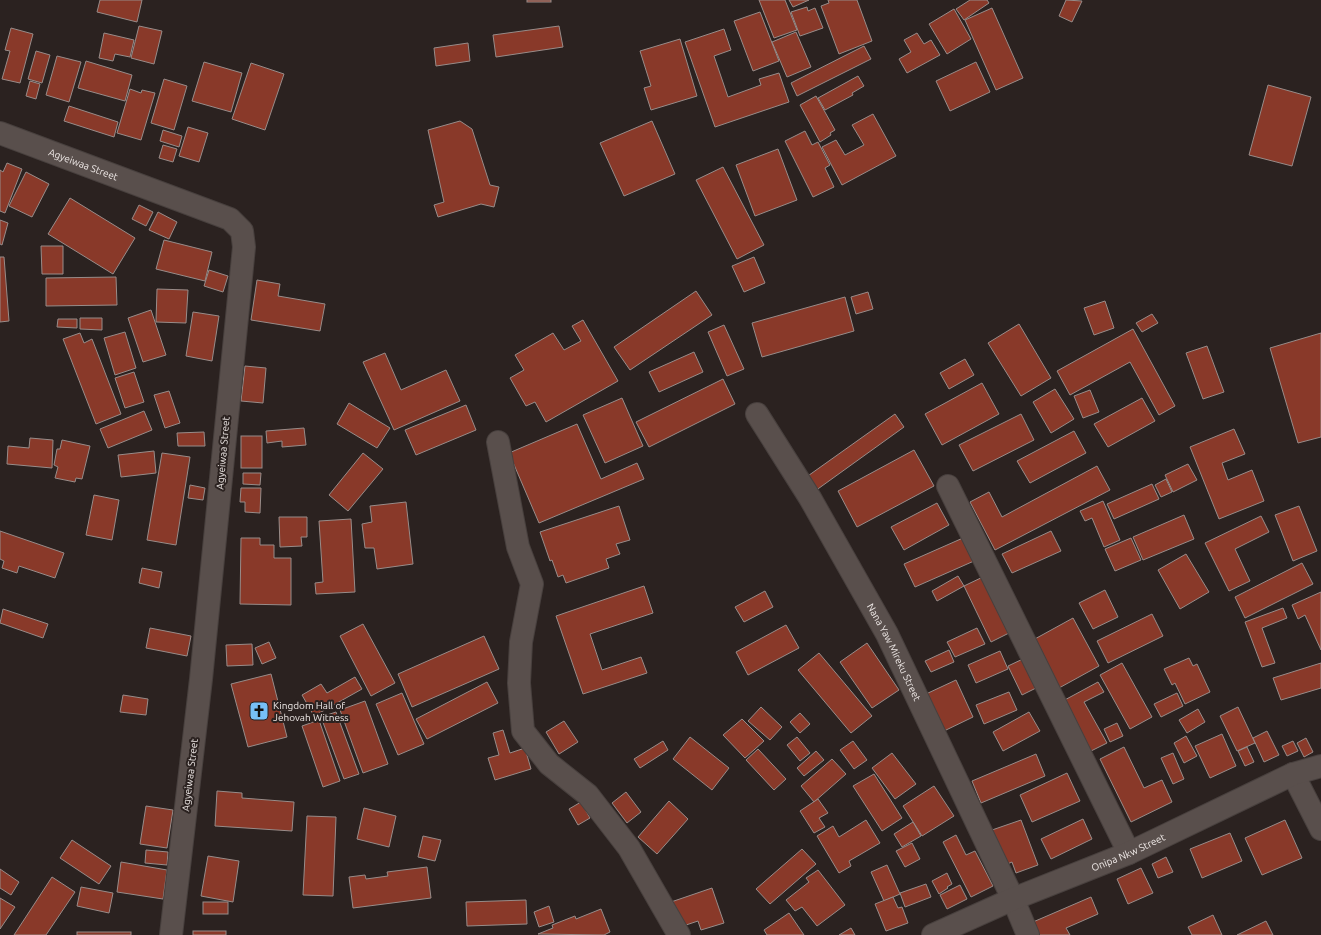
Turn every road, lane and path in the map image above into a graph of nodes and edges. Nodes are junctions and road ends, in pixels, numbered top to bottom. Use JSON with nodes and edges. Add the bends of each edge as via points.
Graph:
{"nodes":[{"id":1,"x":0,"y":133,"type":"edge"},
{"id":2,"x":757,"y":414,"type":"dead end"},
{"id":3,"x":498,"y":442,"type":"dead end"},
{"id":4,"x":948,"y":486,"type":"dead end"},
{"id":5,"x":1321,"y":766,"type":"edge"},
{"id":6,"x":1293,"y":774,"type":"junction"},
{"id":7,"x":1321,"y":829,"type":"edge"},
{"id":8,"x":1129,"y":853,"type":"junction"},
{"id":9,"x":1013,"y":899,"type":"junction"},
{"id":10,"x":171,"y":935,"type":"edge"},
{"id":11,"x":679,"y":935,"type":"edge"},
{"id":12,"x":933,"y":935,"type":"edge"},
{"id":13,"x":1028,"y":935,"type":"edge"}],
"edges":[{"from":1,"to":10,"type":"street","name":"Agyeiwaa Street","via":[[230,219],[242,231],[244,247],[202,671]]},
{"from":2,"to":9,"type":"street","name":"Nana Yaw Mireku Street","via":[[810,498],[887,634]]},
{"from":3,"to":11,"type":"street","via":[[518,547],[532,584],[521,642],[519,683],[523,731],[549,764],[588,794],[629,848]]},
{"from":4,"to":8,"type":"street"},
{"from":5,"to":6,"type":"street","name":"Onipa Nkw Street"},
{"from":6,"to":7,"type":"street"},
{"from":6,"to":8,"type":"street","name":"Onipa Nkw Street"},
{"from":8,"to":9,"type":"street","name":"Onipa Nkw Street"},
{"from":9,"to":12,"type":"street","name":"Onipa Nkw Street"},
{"from":9,"to":13,"type":"street","name":"Nana Yaw Mireku Street"}]}
